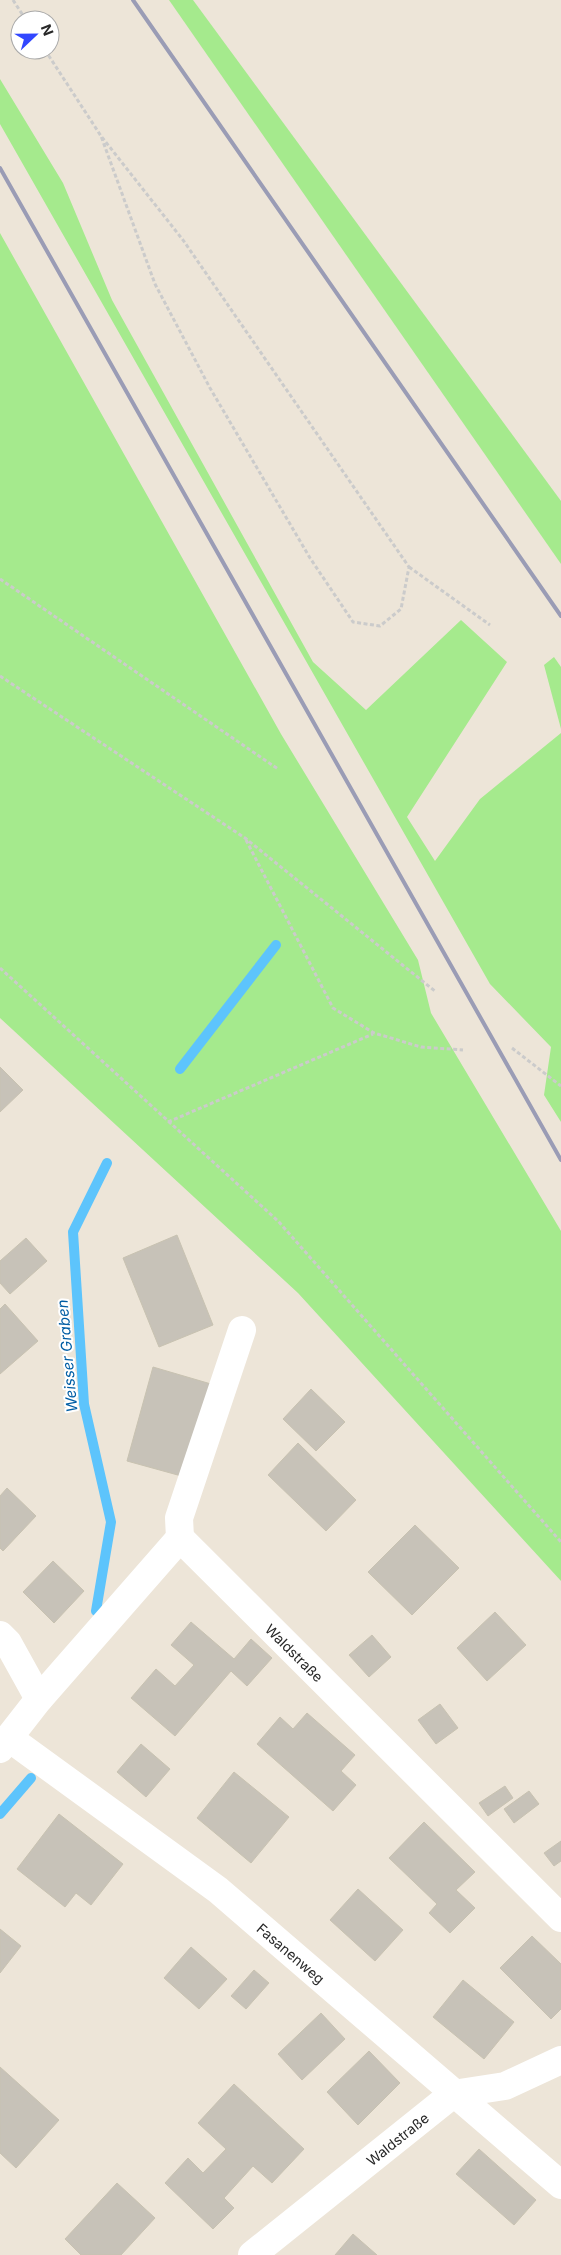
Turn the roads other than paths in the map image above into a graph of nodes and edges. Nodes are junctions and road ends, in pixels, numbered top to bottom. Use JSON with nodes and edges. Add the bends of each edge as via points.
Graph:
{"nodes":[{"id":1,"x":242,"y":1330,"type":"dead end"},
{"id":2,"x":180,"y":1538,"type":"junction"},
{"id":3,"x":0,"y":1635,"type":"edge"},
{"id":4,"x":39,"y":1699,"type":"junction"},
{"id":5,"x":4,"y":1743,"type":"edge"},
{"id":6,"x":561,"y":1918,"type":"edge"},
{"id":7,"x":561,"y":2060,"type":"edge"},
{"id":8,"x":453,"y":2094,"type":"junction"},
{"id":9,"x":561,"y":2185,"type":"edge"},
{"id":10,"x":252,"y":2255,"type":"edge"}],
"edges":[{"from":1,"to":2,"type":"street","via":[[179,1518]]},
{"from":2,"to":4,"type":"street"},
{"from":2,"to":6,"type":"street","name":"Waldstraße"},
{"from":3,"to":4,"type":"street"},
{"from":4,"to":5,"type":"street"},
{"from":5,"to":8,"type":"street","name":"Fasanenweg","via":[[218,1890]]},
{"from":7,"to":8,"type":"street","name":"Waldstraße","via":[[505,2086]]},
{"from":8,"to":9,"type":"street","name":"Fasanenweg"},
{"from":8,"to":10,"type":"street","name":"Waldstraße"}]}
